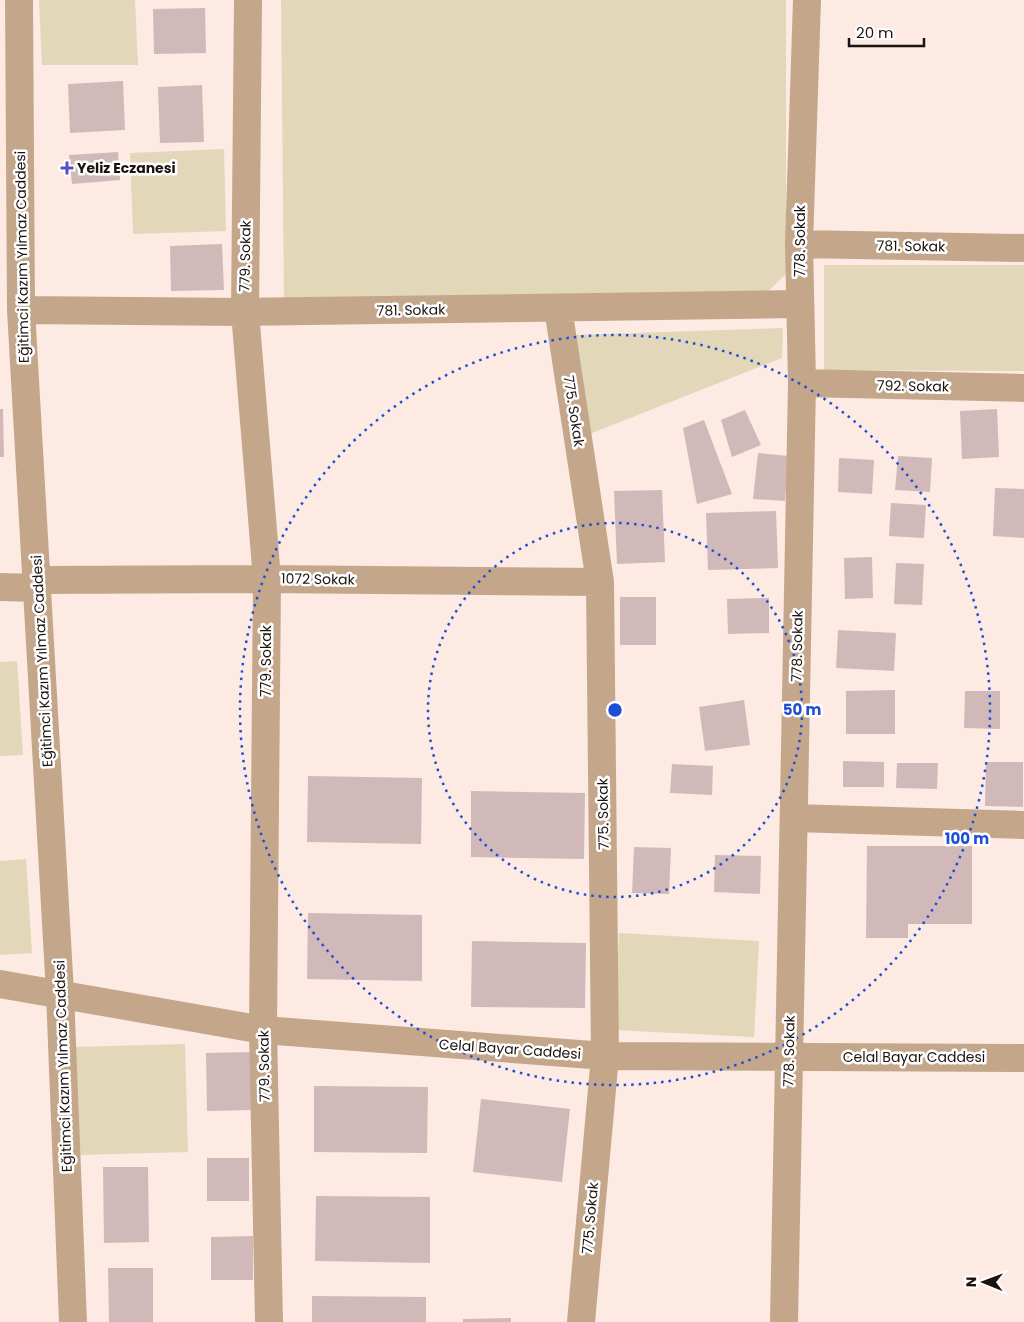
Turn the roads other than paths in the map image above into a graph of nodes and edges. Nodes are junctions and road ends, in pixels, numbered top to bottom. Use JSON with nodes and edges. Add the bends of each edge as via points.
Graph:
{"nodes":[{"id":1,"x":18,"y":0,"type":"edge"},
{"id":2,"x":248,"y":0,"type":"edge"},
{"id":3,"x":807,"y":0,"type":"edge"},
{"id":4,"x":0,"y":24,"type":"edge"},
{"id":5,"x":799,"y":244,"type":"junction"},
{"id":6,"x":1024,"y":248,"type":"edge"},
{"id":7,"x":800,"y":304,"type":"junction"},
{"id":8,"x":558,"y":308,"type":"junction"},
{"id":9,"x":21,"y":310,"type":"junction"},
{"id":10,"x":245,"y":312,"type":"junction"},
{"id":11,"x":802,"y":383,"type":"junction"},
{"id":12,"x":1024,"y":388,"type":"edge"},
{"id":13,"x":266,"y":579,"type":"junction"},
{"id":14,"x":600,"y":582,"type":"junction"},
{"id":15,"x":37,"y":584,"type":"junction"},
{"id":16,"x":0,"y":588,"type":"edge"},
{"id":17,"x":794,"y":818,"type":"junction"},
{"id":18,"x":1024,"y":825,"type":"edge"},
{"id":19,"x":0,"y":984,"type":"edge"},
{"id":20,"x":60,"y":993,"type":"junction"},
{"id":21,"x":263,"y":1030,"type":"junction"},
{"id":22,"x":605,"y":1056,"type":"junction"},
{"id":23,"x":789,"y":1056,"type":"junction"},
{"id":24,"x":1024,"y":1058,"type":"edge"},
{"id":25,"x":73,"y":1322,"type":"edge"},
{"id":26,"x":270,"y":1322,"type":"edge"},
{"id":27,"x":581,"y":1322,"type":"edge"},
{"id":28,"x":784,"y":1322,"type":"edge"}],
"edges":[{"from":1,"to":4,"type":"street"},
{"from":1,"to":9,"type":"street","name":"Eğitimci Kazım Yılmaz Caddesi"},
{"from":2,"to":10,"type":"street","name":"779. Sokak"},
{"from":3,"to":5,"type":"street","name":"778. Sokak"},
{"from":5,"to":6,"type":"street","name":"781. Sokak"},
{"from":5,"to":7,"type":"street","name":"778. Sokak"},
{"from":7,"to":8,"type":"street","name":"781. Sokak"},
{"from":7,"to":11,"type":"street","name":"778. Sokak"},
{"from":8,"to":10,"type":"street","name":"781. Sokak"},
{"from":8,"to":14,"type":"street","name":"775. Sokak"},
{"from":9,"to":10,"type":"street","name":"781. Sokak"},
{"from":9,"to":15,"type":"street","name":"Eğitimci Kazım Yılmaz Caddesi"},
{"from":10,"to":13,"type":"street","name":"779. Sokak"},
{"from":11,"to":12,"type":"street","name":"792. Sokak"},
{"from":11,"to":17,"type":"street","name":"778. Sokak"},
{"from":13,"to":14,"type":"street","name":"1072 Sokak"},
{"from":13,"to":15,"type":"street","name":"1072 Sokak"},
{"from":13,"to":21,"type":"street","name":"779. Sokak"},
{"from":14,"to":22,"type":"street","name":"775. Sokak"},
{"from":15,"to":16,"type":"street","name":"1072 Sokak"},
{"from":15,"to":20,"type":"street","name":"Eğitimci Kazım Yılmaz Caddesi"},
{"from":17,"to":18,"type":"street"},
{"from":17,"to":23,"type":"street","name":"778. Sokak"},
{"from":19,"to":20,"type":"street","name":"Celal Bayar Caddesi"},
{"from":20,"to":21,"type":"street","name":"Celal Bayar Caddesi"},
{"from":20,"to":25,"type":"street","name":"Eğitimci Kazım Yılmaz Caddesi"},
{"from":21,"to":22,"type":"street","name":"Celal Bayar Caddesi"},
{"from":21,"to":26,"type":"street","name":"779. Sokak"},
{"from":22,"to":23,"type":"street","name":"Celal Bayar Caddesi"},
{"from":22,"to":27,"type":"street","name":"775. Sokak"},
{"from":23,"to":24,"type":"street","name":"Celal Bayar Caddesi"},
{"from":23,"to":28,"type":"street","name":"778. Sokak"}]}
